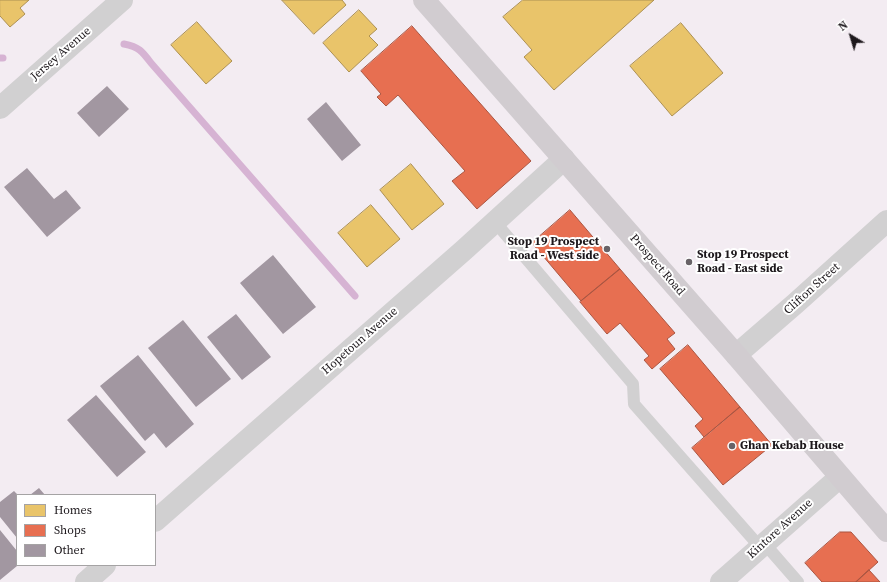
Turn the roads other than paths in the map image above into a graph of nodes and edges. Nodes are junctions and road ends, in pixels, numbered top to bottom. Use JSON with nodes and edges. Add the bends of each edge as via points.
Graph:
{"nodes":[{"id":1,"x":122,"y":0,"type":"edge"},
{"id":2,"x":424,"y":0,"type":"edge"},
{"id":3,"x":0,"y":108,"type":"edge"},
{"id":4,"x":564,"y":159,"type":"junction"},
{"id":5,"x":887,"y":221,"type":"edge"},
{"id":6,"x":495,"y":222,"type":"junction"},
{"id":7,"x":736,"y":355,"type":"junction"},
{"id":8,"x":840,"y":477,"type":"junction"},
{"id":9,"x":156,"y":520,"type":"edge"},
{"id":10,"x":887,"y":531,"type":"edge"},
{"id":11,"x":762,"y":545,"type":"junction"},
{"id":12,"x":104,"y":566,"type":"edge"},
{"id":13,"x":86,"y":582,"type":"edge"},
{"id":14,"x":721,"y":582,"type":"edge"},
{"id":15,"x":798,"y":582,"type":"edge"}],
"edges":[{"from":1,"to":3,"type":"street","name":"Jersey Avenue"},
{"from":2,"to":4,"type":"main road","name":"Prospect Road"},
{"from":4,"to":6,"type":"street","name":"Hopetoun Avenue"},
{"from":4,"to":7,"type":"main road","name":"Prospect Road"},
{"from":5,"to":7,"type":"street","name":"Clifton Street"},
{"from":6,"to":9,"type":"street","name":"Hopetoun Avenue"},
{"from":6,"to":11,"type":"lane","via":[[633,384],[634,404]]},
{"from":7,"to":8,"type":"main road","name":"Prospect Road"},
{"from":8,"to":10,"type":"main road","name":"Prospect Road"},
{"from":8,"to":11,"type":"street","name":"Kintore Avenue"},
{"from":11,"to":14,"type":"street","name":"Kintore Avenue"},
{"from":11,"to":15,"type":"lane"},
{"from":12,"to":13,"type":"street"}]}
